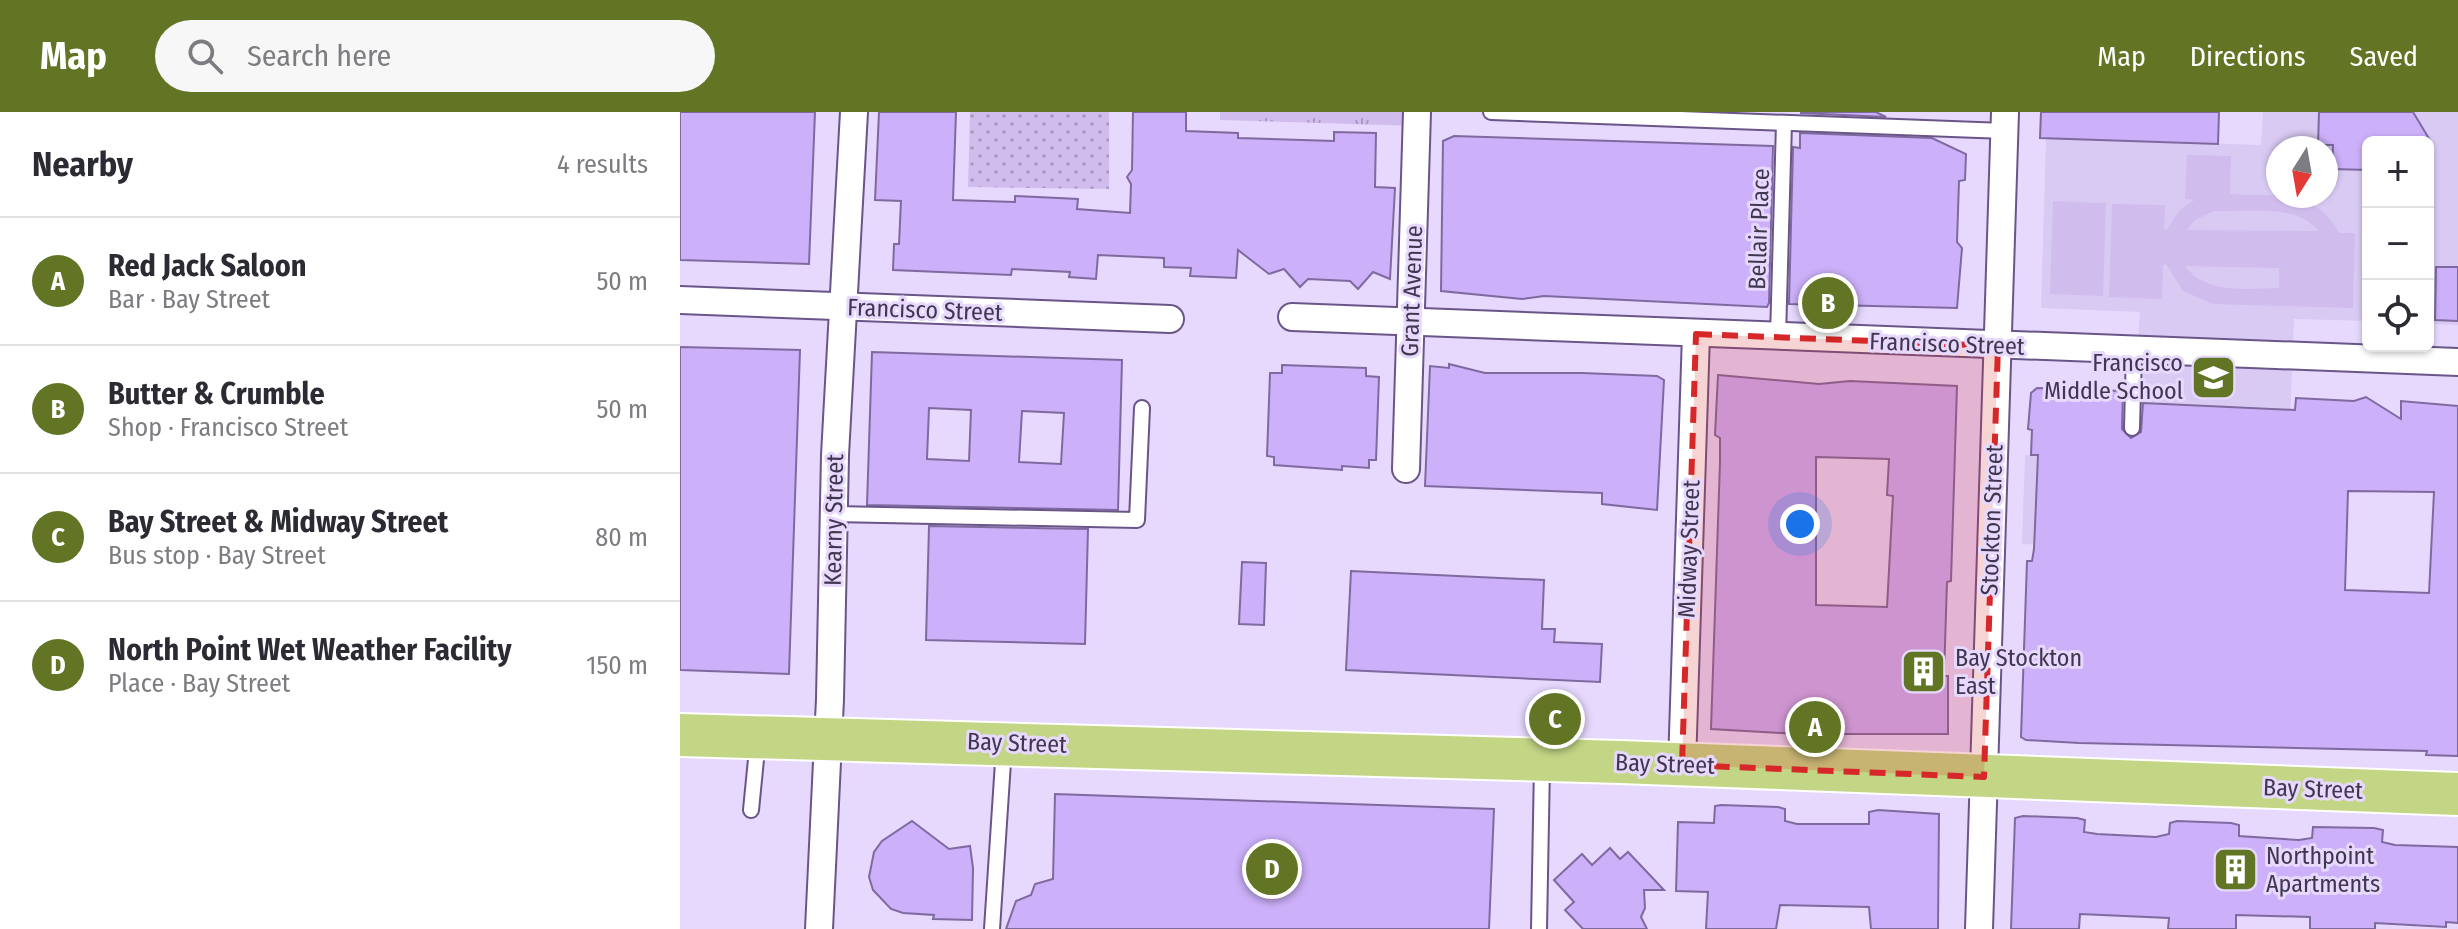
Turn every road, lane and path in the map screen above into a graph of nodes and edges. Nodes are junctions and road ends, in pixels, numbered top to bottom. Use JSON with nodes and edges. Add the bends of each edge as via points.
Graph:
{"nodes":[{"id":1,"x":854,"y":112,"type":"edge"},
{"id":2,"x":1417,"y":112,"type":"edge"},
{"id":3,"x":1491,"y":112,"type":"edge"},
{"id":4,"x":2005,"y":122,"type":"edge"},
{"id":5,"x":1784,"y":123,"type":"junction"},
{"id":6,"x":680,"y":300,"type":"edge"},
{"id":7,"x":842,"y":307,"type":"junction"},
{"id":8,"x":1292,"y":317,"type":"dead end"},
{"id":9,"x":1170,"y":319,"type":"dead end"},
{"id":10,"x":1411,"y":322,"type":"junction"},
{"id":11,"x":1696,"y":334,"type":"junction"},
{"id":12,"x":1778,"y":337,"type":"junction"},
{"id":13,"x":1998,"y":346,"type":"junction"},
{"id":14,"x":2134,"y":350,"type":"junction"},
{"id":15,"x":2458,"y":362,"type":"edge"},
{"id":16,"x":1142,"y":408,"type":"dead end"},
{"id":17,"x":2132,"y":428,"type":"dead end"},
{"id":18,"x":1406,"y":469,"type":"dead end"},
{"id":19,"x":834,"y":514,"type":"junction"},
{"id":20,"x":680,"y":735,"type":"edge"},
{"id":21,"x":759,"y":736,"type":"junction"},
{"id":22,"x":828,"y":737,"type":"junction"},
{"id":23,"x":1004,"y":743,"type":"junction"},
{"id":24,"x":1543,"y":760,"type":"junction"},
{"id":25,"x":1682,"y":765,"type":"junction"},
{"id":26,"x":1984,"y":777,"type":"junction"},
{"id":27,"x":2458,"y":794,"type":"edge"},
{"id":28,"x":751,"y":810,"type":"dead end"},
{"id":29,"x":819,"y":929,"type":"edge"},
{"id":30,"x":992,"y":929,"type":"edge"},
{"id":31,"x":1539,"y":929,"type":"edge"},
{"id":32,"x":1979,"y":929,"type":"edge"}],
"edges":[{"from":1,"to":7,"type":"street","name":"Kearny Street"},
{"from":2,"to":10,"type":"street","name":"Grant Avenue"},
{"from":3,"to":5,"type":"lane"},
{"from":4,"to":5,"type":"lane"},
{"from":4,"to":13,"type":"street","name":"Stockton Street"},
{"from":5,"to":12,"type":"lane","name":"Bellair Place"},
{"from":6,"to":7,"type":"street","name":"Francisco Street"},
{"from":7,"to":9,"type":"street","name":"Francisco Street"},
{"from":7,"to":19,"type":"street","name":"Kearny Street"},
{"from":8,"to":10,"type":"street","name":"Francisco Street"},
{"from":10,"to":11,"type":"street","name":"Francisco Street"},
{"from":10,"to":18,"type":"street","name":"Grant Avenue"},
{"from":11,"to":12,"type":"street","name":"Francisco Street"},
{"from":11,"to":25,"type":"street","name":"Midway Street"},
{"from":12,"to":13,"type":"street","name":"Francisco Street"},
{"from":13,"to":14,"type":"street","name":"Francisco Street"},
{"from":13,"to":26,"type":"street","name":"Stockton Street"},
{"from":14,"to":15,"type":"street","name":"Francisco Street"},
{"from":14,"to":17,"type":"lane"},
{"from":16,"to":19,"type":"lane","via":[[1137,520]]},
{"from":19,"to":22,"type":"street","name":"Kearny Street"},
{"from":20,"to":21,"type":"main road","name":"Bay Street"},
{"from":21,"to":22,"type":"main road","name":"Bay Street"},
{"from":21,"to":28,"type":"lane"},
{"from":22,"to":23,"type":"main road","name":"Bay Street"},
{"from":22,"to":29,"type":"street","name":"Kearny Street"},
{"from":23,"to":24,"type":"main road","name":"Bay Street"},
{"from":23,"to":30,"type":"lane"},
{"from":24,"to":25,"type":"main road","name":"Bay Street"},
{"from":24,"to":31,"type":"lane"},
{"from":25,"to":26,"type":"main road","name":"Bay Street"},
{"from":26,"to":27,"type":"main road","name":"Bay Street"},
{"from":26,"to":32,"type":"street","name":"Stockton Street"}]}
